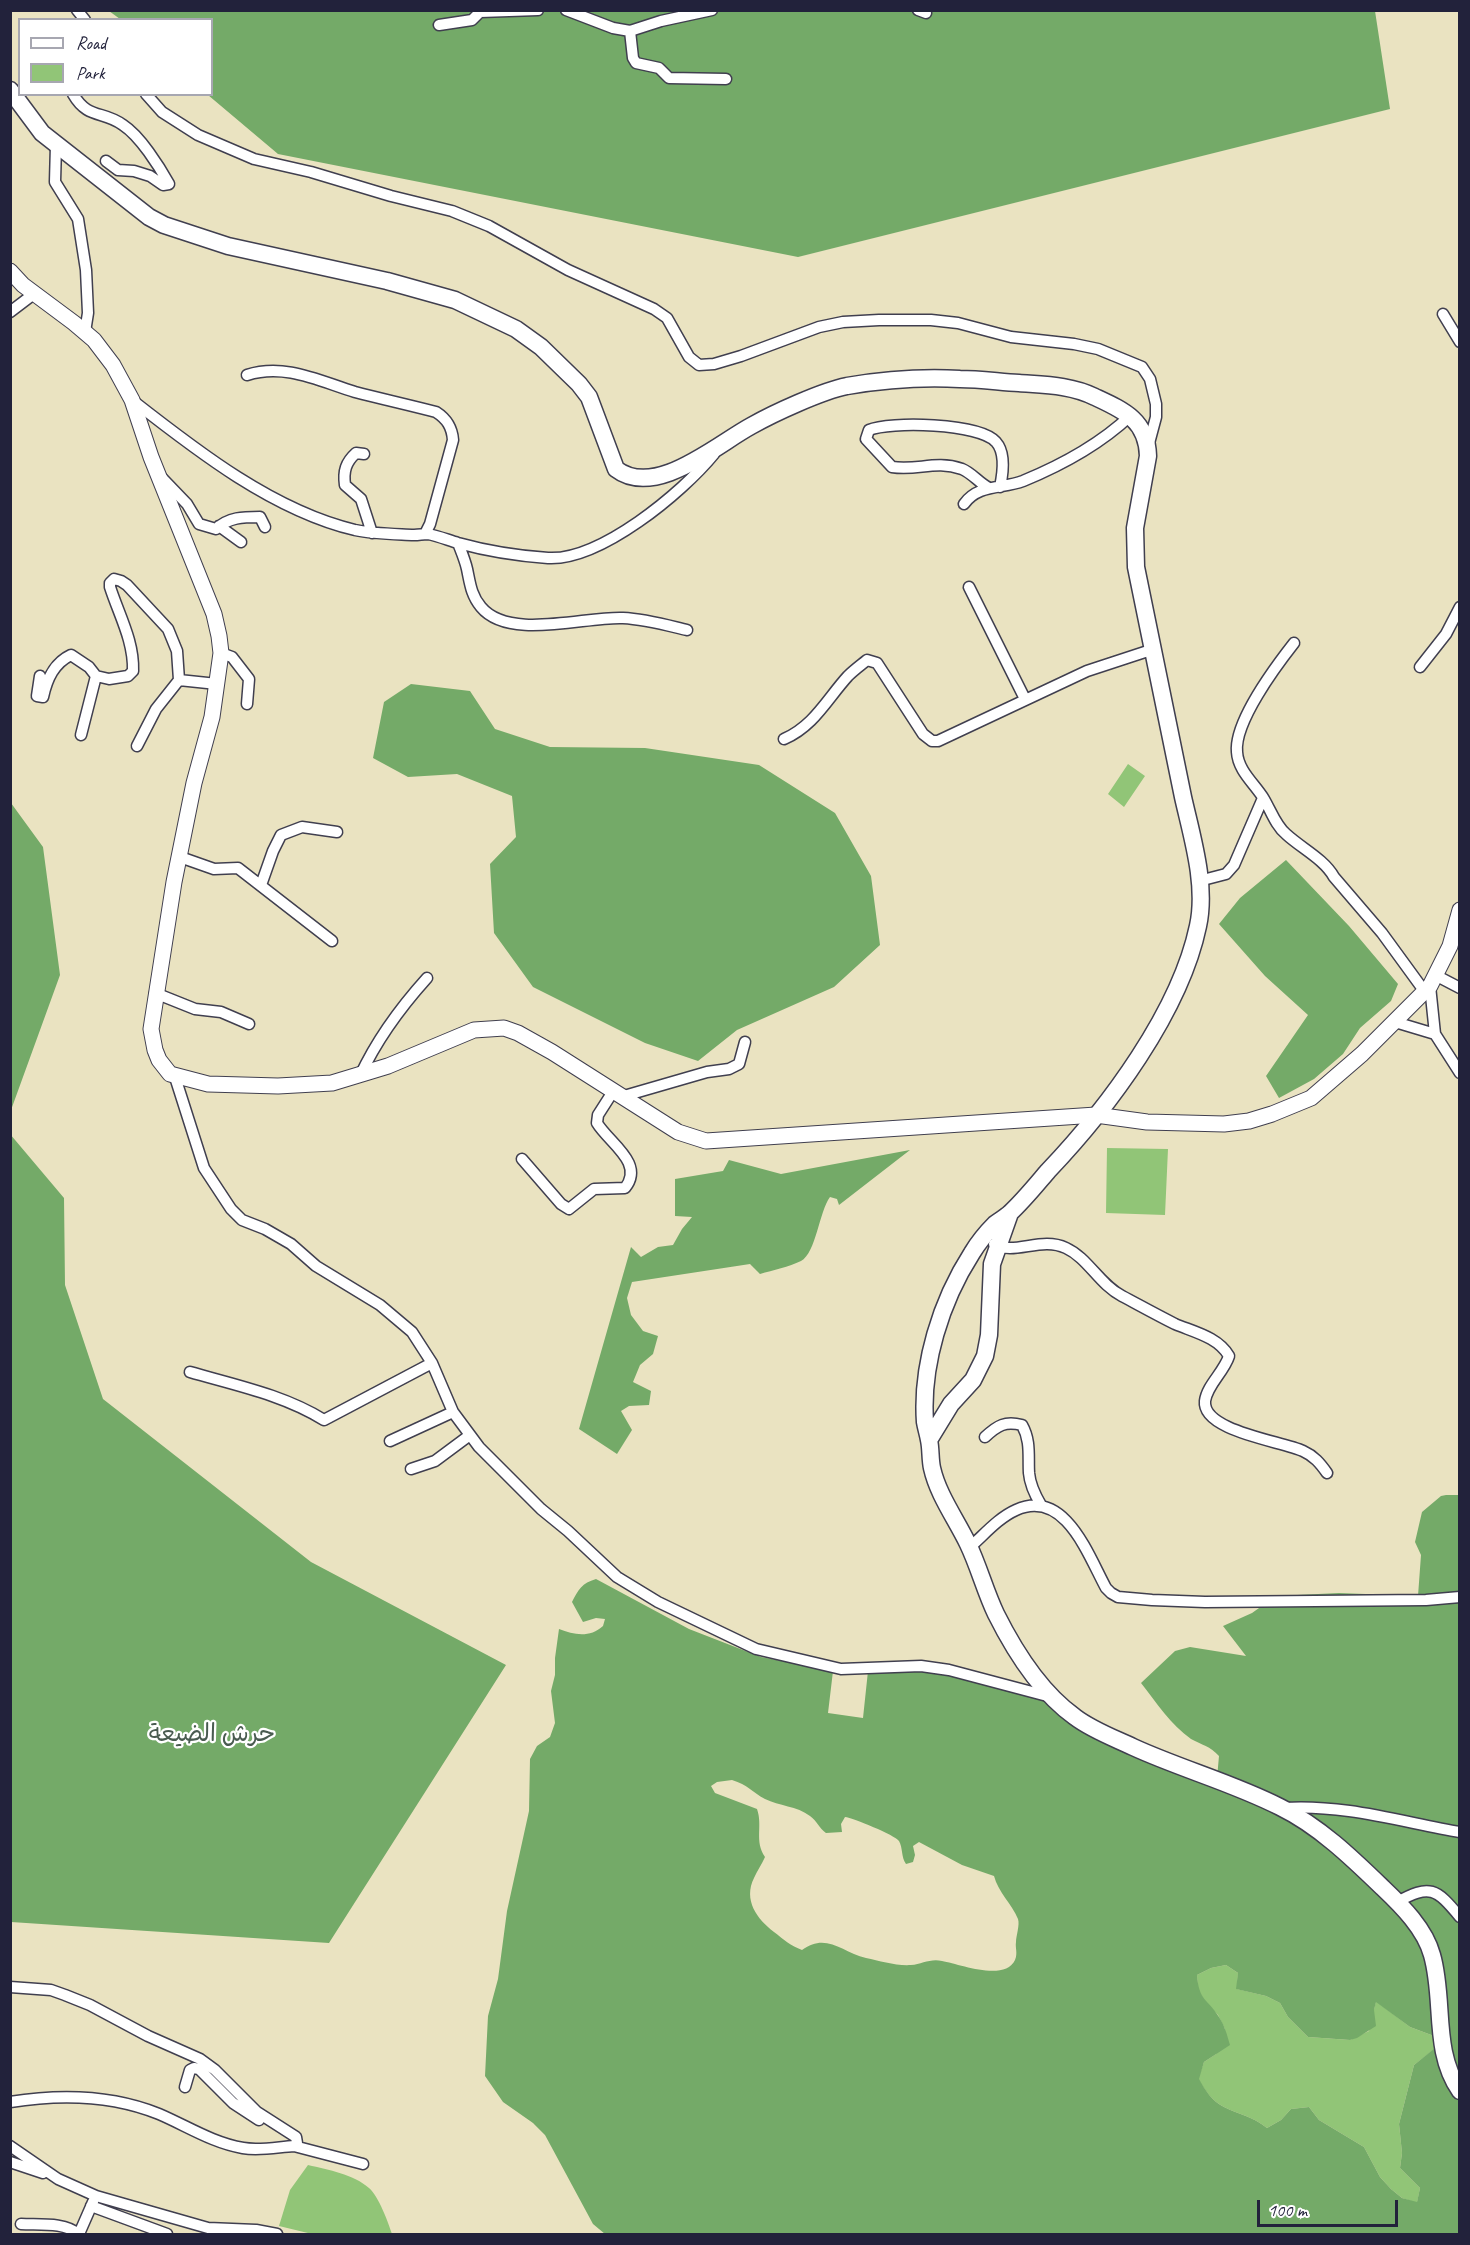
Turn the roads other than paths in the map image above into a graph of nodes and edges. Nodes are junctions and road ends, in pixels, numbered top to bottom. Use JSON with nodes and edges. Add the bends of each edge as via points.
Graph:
{"nodes":[{"id":1,"x":538,"y":10,"type":"edge"},
{"id":2,"x":566,"y":10,"type":"edge"},
{"id":3,"x":712,"y":10,"type":"edge"},
{"id":4,"x":439,"y":25,"type":"dead end"},
{"id":5,"x":630,"y":31,"type":"junction"},
{"id":6,"x":726,"y":79,"type":"dead end"},
{"id":7,"x":10,"y":90,"type":"edge"},
{"id":8,"x":74,"y":96,"type":"edge"},
{"id":9,"x":148,"y":96,"type":"edge"},
{"id":10,"x":56,"y":145,"type":"junction"},
{"id":11,"x":106,"y":161,"type":"dead end"},
{"id":12,"x":10,"y":271,"type":"edge"},
{"id":13,"x":35,"y":293,"type":"junction"},
{"id":14,"x":10,"y":312,"type":"edge"},
{"id":15,"x":1443,"y":314,"type":"dead end"},
{"id":16,"x":85,"y":332,"type":"junction"},
{"id":17,"x":1460,"y":342,"type":"edge"},
{"id":18,"x":247,"y":375,"type":"dead end"},
{"id":19,"x":132,"y":400,"type":"junction"},
{"id":20,"x":1130,"y":416,"type":"junction"},
{"id":21,"x":722,"y":445,"type":"junction"},
{"id":22,"x":1148,"y":447,"type":"junction"},
{"id":23,"x":364,"y":454,"type":"dead end"},
{"id":24,"x":157,"y":473,"type":"junction"},
{"id":25,"x":994,"y":487,"type":"junction"},
{"id":26,"x":964,"y":504,"type":"dead end"},
{"id":27,"x":219,"y":526,"type":"junction"},
{"id":28,"x":265,"y":527,"type":"dead end"},
{"id":29,"x":372,"y":533,"type":"junction"},
{"id":30,"x":425,"y":534,"type":"junction"},
{"id":31,"x":241,"y":542,"type":"dead end"},
{"id":32,"x":458,"y":543,"type":"junction"},
{"id":33,"x":969,"y":586,"type":"dead end"},
{"id":34,"x":1460,"y":607,"type":"edge"},
{"id":35,"x":687,"y":630,"type":"dead end"},
{"id":36,"x":1294,"y":643,"type":"dead end"},
{"id":37,"x":1154,"y":649,"type":"junction"},
{"id":38,"x":221,"y":653,"type":"junction"},
{"id":39,"x":1420,"y":667,"type":"dead end"},
{"id":40,"x":40,"y":676,"type":"dead end"},
{"id":41,"x":96,"y":676,"type":"junction"},
{"id":42,"x":178,"y":680,"type":"junction"},
{"id":43,"x":217,"y":684,"type":"junction"},
{"id":44,"x":1024,"y":699,"type":"junction"},
{"id":45,"x":246,"y":704,"type":"dead end"},
{"id":46,"x":81,"y":735,"type":"dead end"},
{"id":47,"x":784,"y":739,"type":"dead end"},
{"id":48,"x":137,"y":746,"type":"dead end"},
{"id":49,"x":1263,"y":798,"type":"junction"},
{"id":50,"x":336,"y":832,"type":"dead end"},
{"id":51,"x":180,"y":857,"type":"junction"},
{"id":52,"x":1199,"y":881,"type":"junction"},
{"id":53,"x":261,"y":885,"type":"junction"},
{"id":54,"x":1460,"y":910,"type":"edge"},
{"id":55,"x":332,"y":941,"type":"dead end"},
{"id":56,"x":427,"y":978,"type":"dead end"},
{"id":57,"x":1430,"y":984,"type":"junction"},
{"id":58,"x":1460,"y":988,"type":"edge"},
{"id":59,"x":155,"y":993,"type":"junction"},
{"id":60,"x":1395,"y":1022,"type":"junction"},
{"id":61,"x":249,"y":1024,"type":"dead end"},
{"id":62,"x":1435,"y":1034,"type":"junction"},
{"id":63,"x":745,"y":1042,"type":"dead end"},
{"id":64,"x":1460,"y":1073,"type":"edge"},
{"id":65,"x":360,"y":1076,"type":"junction"},
{"id":66,"x":175,"y":1077,"type":"junction"},
{"id":67,"x":619,"y":1093,"type":"junction"},
{"id":68,"x":1096,"y":1115,"type":"junction"},
{"id":69,"x":522,"y":1159,"type":"dead end"},
{"id":70,"x":991,"y":1242,"type":"junction"},
{"id":71,"x":971,"y":1254,"type":"junction"},
{"id":72,"x":992,"y":1264,"type":"junction"},
{"id":73,"x":432,"y":1363,"type":"junction"},
{"id":74,"x":190,"y":1372,"type":"dead end"},
{"id":75,"x":453,"y":1412,"type":"junction"},
{"id":76,"x":470,"y":1435,"type":"junction"},
{"id":77,"x":985,"y":1437,"type":"dead end"},
{"id":78,"x":929,"y":1440,"type":"junction"},
{"id":79,"x":390,"y":1441,"type":"dead end"},
{"id":80,"x":411,"y":1469,"type":"dead end"},
{"id":81,"x":1327,"y":1473,"type":"dead end"},
{"id":82,"x":1041,"y":1505,"type":"junction"},
{"id":83,"x":970,"y":1547,"type":"junction"},
{"id":84,"x":1460,"y":1597,"type":"edge"},
{"id":85,"x":1051,"y":1697,"type":"junction"},
{"id":86,"x":1284,"y":1808,"type":"junction"},
{"id":87,"x":1460,"y":1832,"type":"edge"},
{"id":88,"x":1396,"y":1902,"type":"junction"},
{"id":89,"x":1460,"y":1917,"type":"edge"},
{"id":90,"x":10,"y":1987,"type":"edge"},
{"id":91,"x":185,"y":2087,"type":"dead end"},
{"id":92,"x":1460,"y":2091,"type":"edge"},
{"id":93,"x":10,"y":2102,"type":"edge"},
{"id":94,"x":224,"y":2108,"type":"dead end"},
{"id":95,"x":240,"y":2108,"type":"junction"},
{"id":96,"x":274,"y":2124,"type":"junction"},
{"id":97,"x":10,"y":2146,"type":"edge"},
{"id":98,"x":294,"y":2146,"type":"junction"},
{"id":99,"x":10,"y":2162,"type":"edge"},
{"id":100,"x":363,"y":2164,"type":"dead end"},
{"id":101,"x":58,"y":2179,"type":"junction"},
{"id":102,"x":93,"y":2201,"type":"junction"},
{"id":103,"x":21,"y":2224,"type":"dead end"},
{"id":104,"x":82,"y":2234,"type":"edge"},
{"id":105,"x":167,"y":2235,"type":"edge"},
{"id":106,"x":277,"y":2235,"type":"edge"}],
"edges":[{"from":1,"to":4,"type":"street","via":[[480,12],[472,20]]},
{"from":2,"to":5,"type":"street"},
{"from":3,"to":5,"type":"street"},
{"from":5,"to":6,"type":"street","via":[[636,63],[659,68],[669,78]]},
{"from":7,"to":10,"type":"main road","via":[[42,133]]},
{"from":8,"to":11,"type":"street","via":[[83,110],[123,124],[140,141],[169,184],[134,171],[118,170]]},
{"from":9,"to":22,"type":"street","via":[[162,112],[198,135],[254,159],[452,211],[489,226],[568,270],[654,309],[667,318],[689,357],[699,365],[741,356],[819,327],[879,320],[958,323],[1011,337],[1107,352],[1142,367],[1150,379],[1156,417]]},
{"from":10,"to":16,"type":"street","via":[[55,182],[78,219],[86,270]]},
{"from":10,"to":21,"type":"main road","via":[[137,209],[164,225],[228,246],[455,300],[516,329],[549,354],[589,397],[611,458],[623,474],[644,478],[661,475]]},
{"from":12,"to":13,"type":"street"},
{"from":13,"to":14,"type":"street"},
{"from":13,"to":16,"type":"street"},
{"from":15,"to":17,"type":"street"},
{"from":16,"to":19,"type":"street","via":[[104,352]]},
{"from":18,"to":30,"type":"street","via":[[282,370],[442,416],[453,440]]},
{"from":19,"to":24,"type":"street"},
{"from":19,"to":29,"type":"street","via":[[231,474],[311,514]]},
{"from":20,"to":21,"type":"main road","via":[[1118,406],[1082,391],[1048,384],[921,379],[846,387],[819,395],[750,426]]},
{"from":20,"to":22,"type":"main road","via":[[1139,425]]},
{"from":20,"to":25,"type":"street","via":[[1098,443],[1063,463],[1022,481]]},
{"from":21,"to":32,"type":"street","via":[[696,475],[658,508],[584,553],[548,558]]},
{"from":22,"to":37,"type":"main road","via":[[1134,554]]},
{"from":23,"to":29,"type":"street","via":[[356,453],[343,473],[345,485],[361,499]]},
{"from":24,"to":27,"type":"street","via":[[187,504],[199,524],[216,529]]},
{"from":24,"to":38,"type":"street","via":[[214,614]]},
{"from":25,"to":25,"type":"street","via":[[946,465],[892,467],[866,439],[868,430],[887,425],[942,426],[982,433],[995,441],[1002,453],[1003,472]]},
{"from":25,"to":26,"type":"street","via":[[978,491]]},
{"from":27,"to":28,"type":"street","via":[[241,517],[260,517]]},
{"from":27,"to":31,"type":"street"},
{"from":29,"to":30,"type":"street"},
{"from":30,"to":32,"type":"street"},
{"from":32,"to":35,"type":"street","via":[[473,597],[483,610],[502,621],[547,625],[620,618]]},
{"from":33,"to":44,"type":"street"},
{"from":34,"to":39,"type":"street","via":[[1446,634]]},
{"from":36,"to":49,"type":"street","via":[[1254,701],[1239,740],[1240,762]]},
{"from":37,"to":44,"type":"street","via":[[1087,671]]},
{"from":37,"to":52,"type":"main road"},
{"from":38,"to":43,"type":"street"},
{"from":38,"to":45,"type":"street","via":[[232,657],[249,679]]},
{"from":40,"to":41,"type":"street","via":[[38,696],[43,697],[51,673],[71,655]]},
{"from":41,"to":42,"type":"street","via":[[109,679],[128,676],[133,671],[129,634],[110,587],[114,579],[127,585],[168,629],[177,651]]},
{"from":41,"to":46,"type":"street"},
{"from":42,"to":43,"type":"street"},
{"from":42,"to":48,"type":"street","via":[[156,709]]},
{"from":43,"to":51,"type":"street"},
{"from":44,"to":47,"type":"street","via":[[944,739],[932,741],[923,734],[877,663],[867,660],[848,676],[815,718]]},
{"from":49,"to":52,"type":"street","via":[[1234,865],[1226,874]]},
{"from":49,"to":57,"type":"street","via":[[1284,833],[1329,868]]},
{"from":50,"to":53,"type":"street","via":[[302,827],[281,835]]},
{"from":51,"to":53,"type":"street","via":[[214,869],[238,868]]},
{"from":51,"to":59,"type":"street"},
{"from":52,"to":68,"type":"main road","via":[[1200,920],[1176,988],[1160,1022]]},
{"from":53,"to":55,"type":"street"},
{"from":54,"to":57,"type":"street","via":[[1450,946]]},
{"from":56,"to":65,"type":"street","via":[[395,1014]]},
{"from":57,"to":58,"type":"street"},
{"from":57,"to":60,"type":"street"},
{"from":57,"to":62,"type":"street"},
{"from":59,"to":61,"type":"street"},
{"from":59,"to":66,"type":"street","via":[[151,1029],[155,1050]]},
{"from":60,"to":62,"type":"street"},
{"from":60,"to":68,"type":"street","via":[[1319,1092],[1272,1114],[1224,1124],[1147,1122]]},
{"from":62,"to":64,"type":"street"},
{"from":63,"to":67,"type":"street","via":[[739,1064],[729,1069]]},
{"from":65,"to":66,"type":"street","via":[[332,1083],[278,1086],[208,1084]]},
{"from":65,"to":67,"type":"street","via":[[474,1030],[504,1028]]},
{"from":66,"to":73,"type":"street","via":[[204,1168],[231,1209],[242,1220],[277,1235],[316,1266],[380,1305],[412,1332]]},
{"from":67,"to":68,"type":"street","via":[[678,1132],[706,1141]]},
{"from":67,"to":69,"type":"street","via":[[598,1115],[597,1123],[631,1165],[632,1176],[625,1188],[594,1189],[569,1209]]},
{"from":68,"to":70,"type":"main road","via":[[1010,1213]]},
{"from":70,"to":71,"type":"main road"},
{"from":70,"to":72,"type":"main road"},
{"from":70,"to":81,"type":"street","via":[[1017,1248],[1046,1243],[1065,1248],[1115,1292],[1214,1341],[1229,1356],[1209,1390],[1206,1411],[1222,1426],[1304,1451]]},
{"from":71,"to":72,"type":"main road"},
{"from":71,"to":78,"type":"main road","via":[[944,1310],[928,1368],[925,1419]]},
{"from":72,"to":78,"type":"main road","via":[[986,1356]]},
{"from":73,"to":74,"type":"street","via":[[324,1420],[259,1391]]},
{"from":73,"to":75,"type":"street"},
{"from":75,"to":76,"type":"street"},
{"from":75,"to":79,"type":"street"},
{"from":76,"to":80,"type":"street","via":[[435,1461]]},
{"from":76,"to":85,"type":"street","via":[[541,1509],[617,1577],[736,1641],[833,1668],[921,1666]]},
{"from":77,"to":82,"type":"street","via":[[1002,1424],[1022,1425],[1027,1434],[1032,1489]]},
{"from":78,"to":83,"type":"main road","via":[[935,1480]]},
{"from":82,"to":83,"type":"street","via":[[1018,1509],[1001,1519]]},
{"from":82,"to":84,"type":"street","via":[[1062,1515],[1078,1535],[1106,1588],[1118,1597],[1245,1603]]},
{"from":83,"to":85,"type":"main road","via":[[996,1613]]},
{"from":85,"to":86,"type":"main road","via":[[1076,1718],[1113,1738]]},
{"from":86,"to":87,"type":"street","via":[[1366,1814]]},
{"from":86,"to":88,"type":"main road","via":[[1349,1857]]},
{"from":88,"to":89,"type":"street","via":[[1422,1890],[1435,1893]]},
{"from":88,"to":92,"type":"main road","via":[[1425,1937],[1432,1955],[1446,2066]]},
{"from":90,"to":96,"type":"street","via":[[65,1995],[200,2059]]},
{"from":91,"to":95,"type":"street","via":[[190,2070],[200,2069]]},
{"from":93,"to":98,"type":"street","via":[[56,2097],[118,2102],[157,2113],[246,2149]]},
{"from":94,"to":95,"type":"street"},
{"from":95,"to":96,"type":"street"},
{"from":96,"to":98,"type":"street","via":[[296,2137]]},
{"from":97,"to":101,"type":"street"},
{"from":98,"to":100,"type":"street"},
{"from":99,"to":101,"type":"street"},
{"from":101,"to":102,"type":"street"},
{"from":102,"to":104,"type":"street"},
{"from":102,"to":105,"type":"street"},
{"from":102,"to":106,"type":"street","via":[[208,2228]]},
{"from":103,"to":104,"type":"street","via":[[58,2226]]}]}
